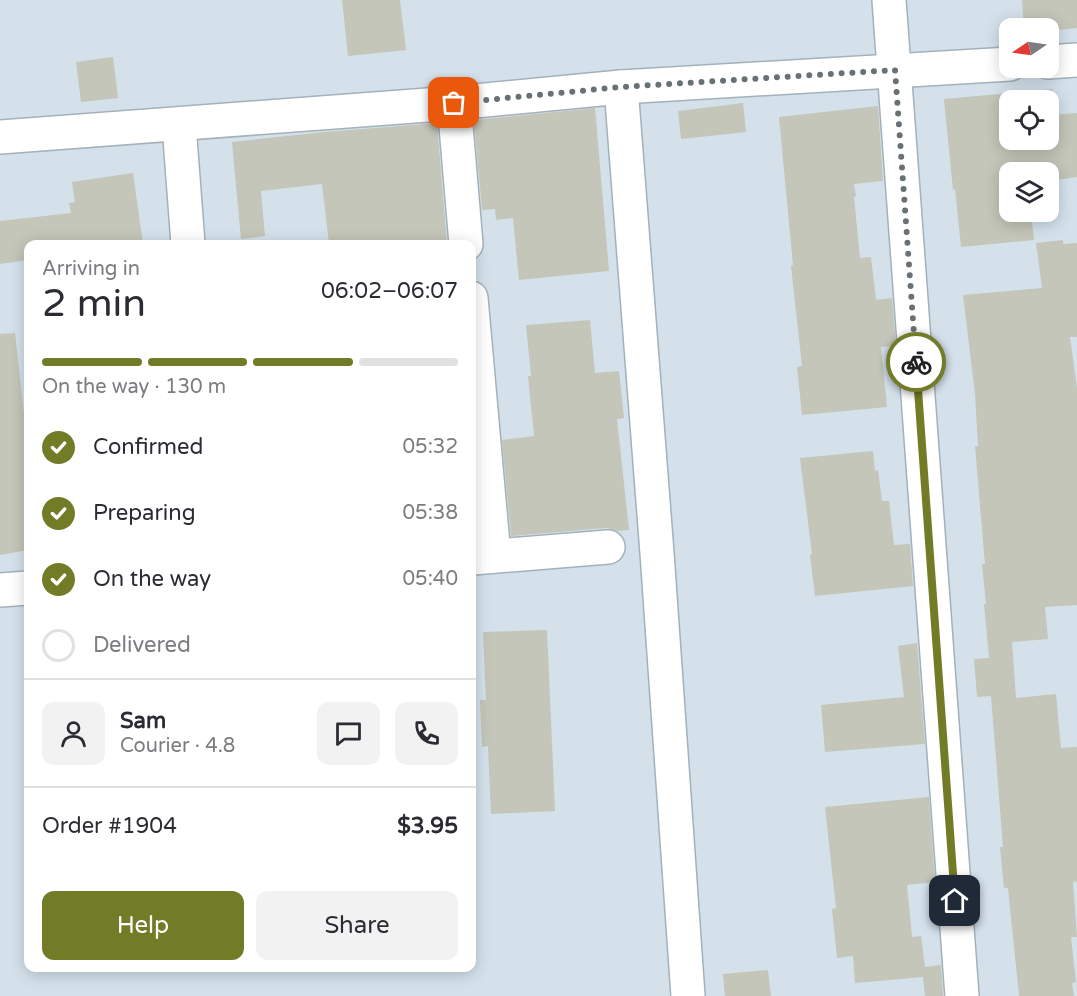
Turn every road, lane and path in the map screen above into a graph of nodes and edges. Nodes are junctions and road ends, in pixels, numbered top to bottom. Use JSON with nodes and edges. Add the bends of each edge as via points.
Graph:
{"nodes":[{"id":1,"x":889,"y":0,"type":"edge"},
{"id":2,"x":1077,"y":60,"type":"edge"},
{"id":3,"x":1059,"y":61,"type":"edge"},
{"id":4,"x":999,"y":65,"type":"edge"},
{"id":5,"x":895,"y":70,"type":"junction"},
{"id":6,"x":621,"y":87,"type":"junction"},
{"id":7,"x":454,"y":103,"type":"junction"},
{"id":8,"x":179,"y":125,"type":"junction"},
{"id":9,"x":0,"y":137,"type":"edge"},
{"id":10,"x":188,"y":240,"type":"edge"},
{"id":11,"x":466,"y":240,"type":"edge"},
{"id":12,"x":476,"y":416,"type":"edge"},
{"id":13,"x":608,"y":548,"type":"dead end"},
{"id":14,"x":482,"y":557,"type":"edge"},
{"id":15,"x":24,"y":588,"type":"edge"},
{"id":16,"x":0,"y":590,"type":"edge"},
{"id":17,"x":688,"y":996,"type":"edge"},
{"id":18,"x":962,"y":996,"type":"edge"}],
"edges":[{"from":1,"to":5,"type":"street"},
{"from":2,"to":3,"type":"street"},
{"from":4,"to":5,"type":"street"},
{"from":5,"to":6,"type":"street"},
{"from":5,"to":18,"type":"street"},
{"from":6,"to":7,"type":"street"},
{"from":6,"to":17,"type":"street"},
{"from":7,"to":8,"type":"street"},
{"from":7,"to":11,"type":"street"},
{"from":8,"to":9,"type":"street"},
{"from":8,"to":10,"type":"street"},
{"from":12,"to":14,"type":"street"},
{"from":13,"to":14,"type":"street"},
{"from":15,"to":16,"type":"street"}]}
